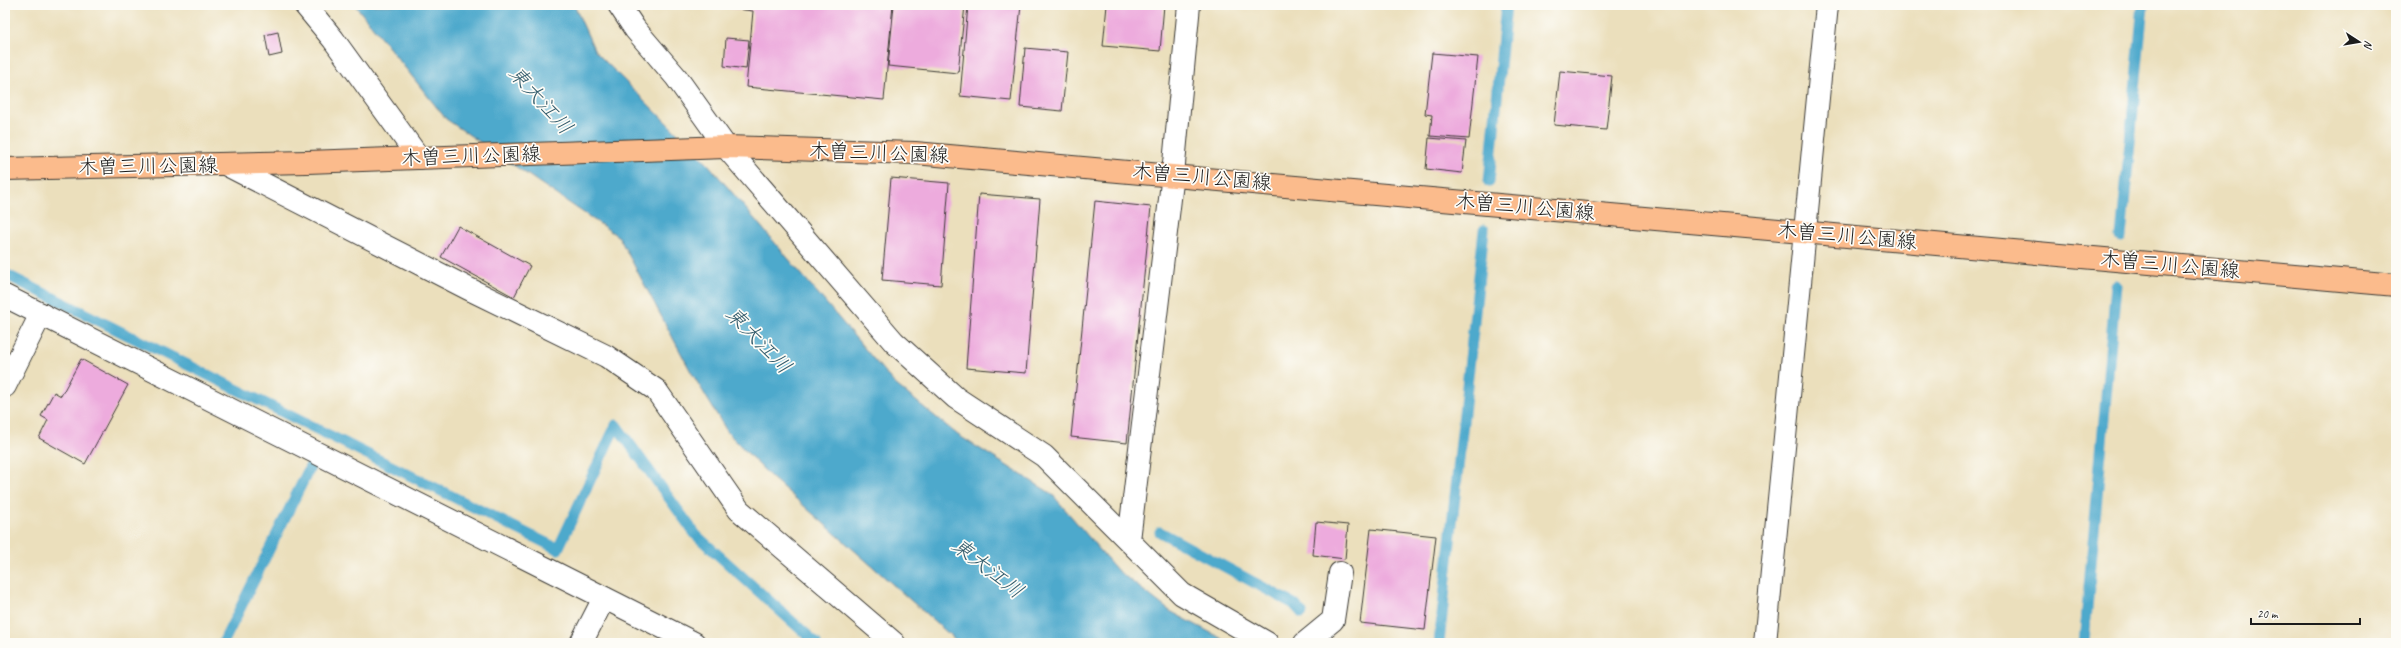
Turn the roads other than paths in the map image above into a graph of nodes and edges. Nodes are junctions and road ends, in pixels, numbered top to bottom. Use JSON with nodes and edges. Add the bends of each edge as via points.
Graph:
{"nodes":[{"id":1,"x":304,"y":5,"type":"edge"},
{"id":2,"x":619,"y":5,"type":"edge"},
{"id":3,"x":1189,"y":5,"type":"edge"},
{"id":4,"x":1827,"y":5,"type":"edge"},
{"id":5,"x":726,"y":147,"type":"junction"},
{"id":6,"x":419,"y":158,"type":"junction"},
{"id":7,"x":225,"y":164,"type":"junction"},
{"id":8,"x":5,"y":169,"type":"edge"},
{"id":9,"x":1173,"y":174,"type":"junction"},
{"id":10,"x":1805,"y":233,"type":"junction"},
{"id":11,"x":2396,"y":285,"type":"edge"},
{"id":12,"x":5,"y":296,"type":"edge"},
{"id":13,"x":41,"y":314,"type":"junction"},
{"id":14,"x":5,"y":386,"type":"edge"},
{"id":15,"x":1129,"y":540,"type":"junction"},
{"id":16,"x":1340,"y":573,"type":"dead end"},
{"id":17,"x":604,"y":598,"type":"junction"},
{"id":18,"x":581,"y":643,"type":"edge"},
{"id":19,"x":694,"y":643,"type":"edge"},
{"id":20,"x":894,"y":643,"type":"edge"},
{"id":21,"x":1267,"y":643,"type":"edge"},
{"id":22,"x":1305,"y":643,"type":"edge"},
{"id":23,"x":1765,"y":643,"type":"edge"}],
"edges":[{"from":1,"to":6,"type":"street","via":[[333,39]]},
{"from":2,"to":5,"type":"street","via":[[635,29],[676,77]]},
{"from":3,"to":9,"type":"street"},
{"from":4,"to":10,"type":"street"},
{"from":5,"to":6,"type":"main road","name":"木曽三川公園線"},
{"from":5,"to":9,"type":"main road","name":"木曽三川公園線","via":[[915,152]]},
{"from":5,"to":15,"type":"street","via":[[894,342],[956,398],[1044,456]]},
{"from":6,"to":7,"type":"main road","name":"木曽三川公園線"},
{"from":7,"to":8,"type":"main road","name":"木曽三川公園線"},
{"from":7,"to":20,"type":"street","via":[[468,289],[606,356],[656,390],[739,510]]},
{"from":9,"to":10,"type":"main road","name":"木曽三川公園線"},
{"from":9,"to":15,"type":"street"},
{"from":10,"to":11,"type":"main road","name":"木曽三川公園線"},
{"from":10,"to":23,"type":"street"},
{"from":12,"to":13,"type":"street"},
{"from":13,"to":14,"type":"street"},
{"from":13,"to":17,"type":"street"},
{"from":15,"to":21,"type":"street","via":[[1182,594]]},
{"from":16,"to":22,"type":"street","via":[[1333,620]]},
{"from":17,"to":18,"type":"street"},
{"from":17,"to":19,"type":"street"}]}
